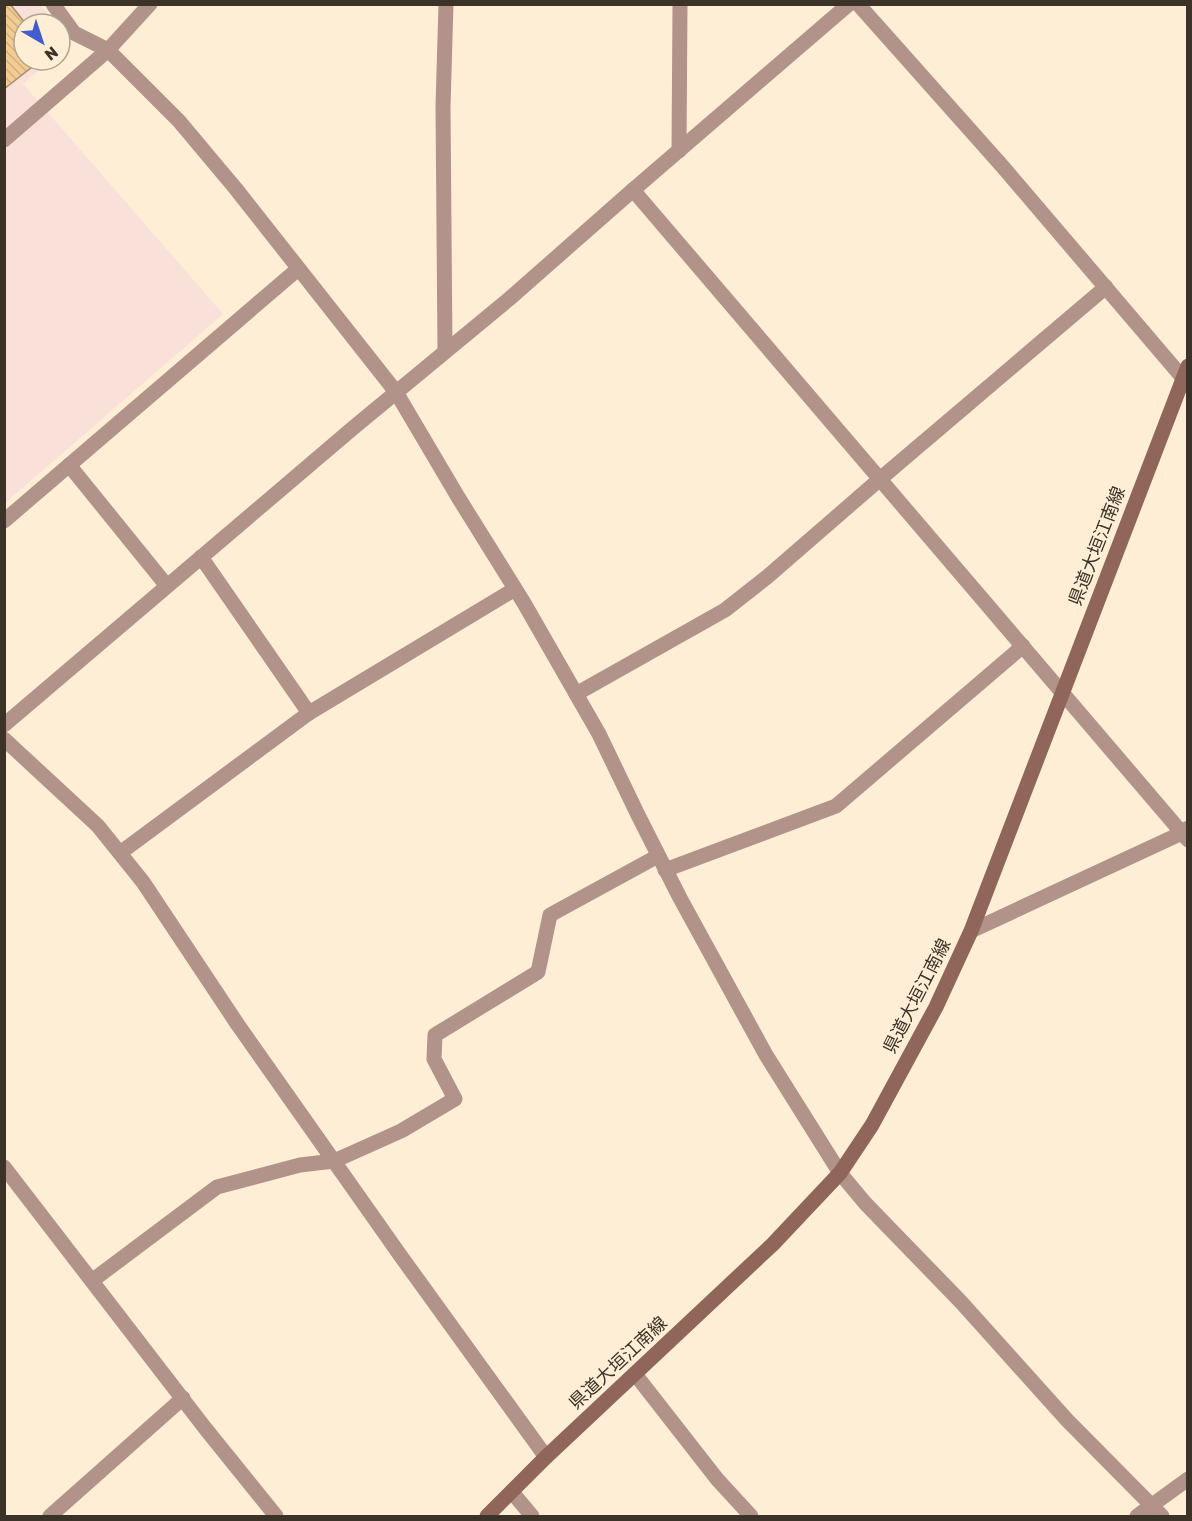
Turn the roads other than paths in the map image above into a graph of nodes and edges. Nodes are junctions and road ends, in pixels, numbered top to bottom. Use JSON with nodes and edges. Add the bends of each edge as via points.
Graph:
{"nodes":[{"id":1,"x":52,"y":4,"type":"edge"},
{"id":2,"x":150,"y":4,"type":"edge"},
{"id":3,"x":446,"y":4,"type":"edge"},
{"id":4,"x":680,"y":4,"type":"edge"},
{"id":5,"x":849,"y":4,"type":"edge"},
{"id":6,"x":858,"y":4,"type":"edge"},
{"id":7,"x":108,"y":50,"type":"junction"},
{"id":8,"x":4,"y":140,"type":"edge"},
{"id":9,"x":679,"y":151,"type":"junction"},
{"id":10,"x":633,"y":189,"type":"junction"},
{"id":11,"x":298,"y":269,"type":"junction"},
{"id":12,"x":1106,"y":287,"type":"junction"},
{"id":13,"x":445,"y":351,"type":"junction"},
{"id":14,"x":1186,"y":376,"type":"edge"},
{"id":15,"x":396,"y":392,"type":"junction"},
{"id":16,"x":69,"y":465,"type":"junction"},
{"id":17,"x":880,"y":479,"type":"junction"},
{"id":18,"x":4,"y":521,"type":"edge"},
{"id":19,"x":201,"y":557,"type":"junction"},
{"id":20,"x":167,"y":586,"type":"junction"},
{"id":21,"x":515,"y":589,"type":"junction"},
{"id":22,"x":1023,"y":646,"type":"junction"},
{"id":23,"x":1062,"y":692,"type":"junction"},
{"id":24,"x":576,"y":694,"type":"junction"},
{"id":25,"x":309,"y":713,"type":"junction"},
{"id":26,"x":4,"y":725,"type":"edge"},
{"id":27,"x":4,"y":739,"type":"edge"},
{"id":28,"x":1186,"y":834,"type":"edge"},
{"id":29,"x":120,"y":853,"type":"junction"},
{"id":30,"x":662,"y":863,"type":"junction"},
{"id":31,"x":971,"y":931,"type":"junction"},
{"id":32,"x":334,"y":1161,"type":"junction"},
{"id":33,"x":4,"y":1167,"type":"edge"},
{"id":34,"x":840,"y":1173,"type":"junction"},
{"id":35,"x":93,"y":1280,"type":"junction"},
{"id":36,"x":634,"y":1374,"type":"junction"},
{"id":37,"x":183,"y":1398,"type":"junction"},
{"id":38,"x":546,"y":1457,"type":"junction"},
{"id":39,"x":1188,"y":1479,"type":"edge"},
{"id":40,"x":512,"y":1492,"type":"junction"},
{"id":41,"x":1157,"y":1511,"type":"edge"},
{"id":42,"x":50,"y":1516,"type":"edge"},
{"id":43,"x":276,"y":1516,"type":"edge"},
{"id":44,"x":487,"y":1516,"type":"edge"},
{"id":45,"x":532,"y":1516,"type":"edge"},
{"id":46,"x":751,"y":1516,"type":"edge"},
{"id":47,"x":1137,"y":1516,"type":"edge"}],
"edges":[{"from":1,"to":7,"type":"street","via":[[74,33]]},
{"from":2,"to":7,"type":"street"},
{"from":3,"to":13,"type":"street"},
{"from":4,"to":9,"type":"street"},
{"from":5,"to":9,"type":"street"},
{"from":6,"to":12,"type":"street"},
{"from":7,"to":8,"type":"street"},
{"from":7,"to":11,"type":"street","via":[[179,121]]},
{"from":9,"to":10,"type":"street"},
{"from":10,"to":13,"type":"street"},
{"from":10,"to":17,"type":"street"},
{"from":11,"to":15,"type":"street"},
{"from":11,"to":16,"type":"street"},
{"from":12,"to":14,"type":"street"},
{"from":12,"to":17,"type":"street"},
{"from":13,"to":15,"type":"street"},
{"from":14,"to":23,"type":"main road","name":"県道大垣江南線"},
{"from":15,"to":19,"type":"street"},
{"from":15,"to":21,"type":"street"},
{"from":16,"to":18,"type":"street"},
{"from":16,"to":20,"type":"street"},
{"from":17,"to":22,"type":"street"},
{"from":17,"to":24,"type":"street","via":[[725,610]]},
{"from":19,"to":20,"type":"street"},
{"from":19,"to":25,"type":"street"},
{"from":20,"to":26,"type":"street"},
{"from":21,"to":24,"type":"street"},
{"from":21,"to":25,"type":"street"},
{"from":22,"to":23,"type":"street"},
{"from":22,"to":30,"type":"street","via":[[836,806]]},
{"from":23,"to":28,"type":"street"},
{"from":23,"to":31,"type":"main road","name":"県道大垣江南線"},
{"from":24,"to":30,"type":"street"},
{"from":25,"to":29,"type":"street"},
{"from":27,"to":29,"type":"street","via":[[98,826]]},
{"from":28,"to":31,"type":"street"},
{"from":29,"to":32,"type":"street"},
{"from":30,"to":32,"type":"street","via":[[550,915],[538,972],[435,1035],[434,1059],[455,1100],[401,1131]]},
{"from":30,"to":34,"type":"street","via":[[766,1055]]},
{"from":31,"to":34,"type":"main road","name":"県道大垣江南線","via":[[936,1007],[872,1125]]},
{"from":32,"to":35,"type":"street","via":[[300,1165],[217,1187]]},
{"from":32,"to":38,"type":"street"},
{"from":33,"to":35,"type":"street"},
{"from":34,"to":36,"type":"main road","name":"県道大垣江南線","via":[[773,1244]]},
{"from":34,"to":41,"type":"street","via":[[1067,1420]]},
{"from":35,"to":37,"type":"street"},
{"from":36,"to":38,"type":"main road","name":"県道大垣江南線"},
{"from":36,"to":46,"type":"street"},
{"from":37,"to":42,"type":"street"},
{"from":37,"to":43,"type":"street"},
{"from":38,"to":40,"type":"main road","name":"県道大垣江南線"},
{"from":39,"to":41,"type":"street"},
{"from":40,"to":44,"type":"main road","name":"県道大垣江南線"},
{"from":40,"to":45,"type":"street"},
{"from":41,"to":47,"type":"street"}]}
